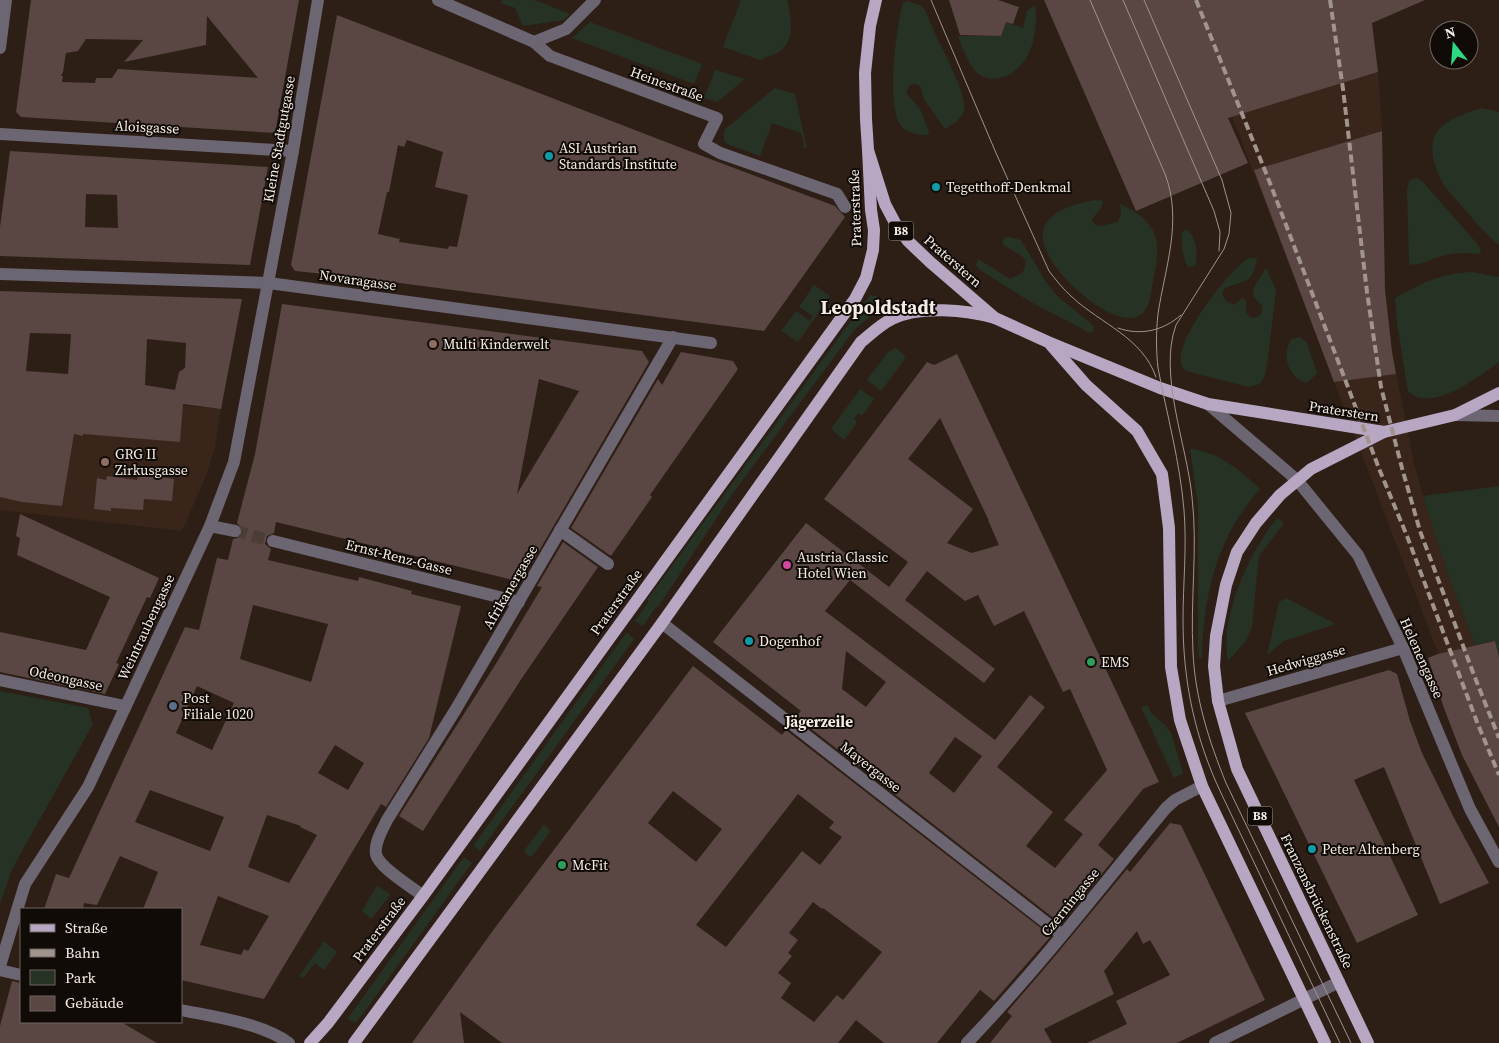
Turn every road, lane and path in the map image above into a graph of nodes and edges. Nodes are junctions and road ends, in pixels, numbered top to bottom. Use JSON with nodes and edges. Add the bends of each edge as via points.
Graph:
{"nodes":[{"id":1,"x":6,"y":0,"type":"edge"},
{"id":2,"x":318,"y":0,"type":"edge"},
{"id":3,"x":438,"y":0,"type":"edge"},
{"id":4,"x":595,"y":0,"type":"edge"},
{"id":5,"x":876,"y":0,"type":"edge"},
{"id":6,"x":534,"y":42,"type":"junction"},
{"id":7,"x":0,"y":48,"type":"edge"},
{"id":8,"x":0,"y":134,"type":"edge"},
{"id":9,"x":868,"y":150,"type":"junction"},
{"id":10,"x":293,"y":151,"type":"junction"},
{"id":11,"x":845,"y":207,"type":"dead end"},
{"id":12,"x":0,"y":274,"type":"edge"},
{"id":13,"x":268,"y":283,"type":"junction"},
{"id":14,"x":995,"y":318,"type":"junction"},
{"id":15,"x":673,"y":337,"type":"junction"},
{"id":16,"x":1048,"y":342,"type":"junction"},
{"id":17,"x":710,"y":343,"type":"dead end"},
{"id":18,"x":1499,"y":392,"type":"edge"},
{"id":19,"x":1208,"y":404,"type":"junction"},
{"id":20,"x":1455,"y":415,"type":"junction"},
{"id":21,"x":1499,"y":416,"type":"edge"},
{"id":22,"x":1384,"y":432,"type":"junction"},
{"id":23,"x":1297,"y":480,"type":"junction"},
{"id":24,"x":210,"y":526,"type":"junction"},
{"id":25,"x":560,"y":530,"type":"junction"},
{"id":26,"x":235,"y":532,"type":"tunnel mouth"},
{"id":27,"x":272,"y":541,"type":"tunnel mouth"},
{"id":28,"x":608,"y":564,"type":"dead end"},
{"id":29,"x":519,"y":602,"type":"junction"},
{"id":30,"x":662,"y":623,"type":"junction"},
{"id":31,"x":1403,"y":648,"type":"junction"},
{"id":32,"x":0,"y":680,"type":"edge"},
{"id":33,"x":1218,"y":701,"type":"junction"},
{"id":34,"x":125,"y":706,"type":"junction"},
{"id":35,"x":1202,"y":786,"type":"junction"},
{"id":36,"x":1499,"y":862,"type":"edge"},
{"id":37,"x":423,"y":896,"type":"junction"},
{"id":38,"x":1062,"y":935,"type":"junction"},
{"id":39,"x":0,"y":966,"type":"edge"},
{"id":40,"x":0,"y":970,"type":"edge"},
{"id":41,"x":20,"y":975,"type":"edge"},
{"id":42,"x":1339,"y":982,"type":"junction"},
{"id":43,"x":1304,"y":999,"type":"junction"},
{"id":44,"x":182,"y":1010,"type":"edge"},
{"id":45,"x":288,"y":1043,"type":"edge"},
{"id":46,"x":310,"y":1043,"type":"edge"},
{"id":47,"x":354,"y":1043,"type":"edge"},
{"id":48,"x":966,"y":1043,"type":"edge"},
{"id":49,"x":1215,"y":1043,"type":"edge"},
{"id":50,"x":1325,"y":1043,"type":"edge"},
{"id":51,"x":1368,"y":1043,"type":"edge"}],
"edges":[{"from":1,"to":7,"type":"street"},
{"from":2,"to":10,"type":"street","name":"Kleine Stadtgutgasse"},
{"from":3,"to":6,"type":"street","name":"Heinestraße"},
{"from":4,"to":6,"type":"street","via":[[566,29]]},
{"from":5,"to":9,"type":"main road","name":"Praterstern","number":"B8","via":[[865,73]]},
{"from":6,"to":11,"type":"street","name":"Heinestraße","via":[[550,56],[717,118],[704,144],[720,153],[837,194]]},
{"from":8,"to":10,"type":"street","name":"Aloisgasse"},
{"from":9,"to":14,"type":"main road","name":"Praterstern","number":"B8","via":[[885,204],[908,241]]},
{"from":9,"to":37,"type":"main road","name":"Praterstraße","via":[[873,250],[866,278],[855,299]]},
{"from":10,"to":13,"type":"street","name":"Kleine Stadtgutgasse"},
{"from":12,"to":13,"type":"street","name":"Novaragasse"},
{"from":13,"to":15,"type":"street","name":"Novaragasse"},
{"from":13,"to":24,"type":"street","name":"Weintraubengasse","via":[[234,462]]},
{"from":14,"to":16,"type":"main road","name":"Praterstern","number":"B8"},
{"from":14,"to":30,"type":"main road","via":[[977,312],[950,310],[912,313],[892,319],[861,342]]},
{"from":15,"to":17,"type":"street","name":"Novaragasse"},
{"from":15,"to":25,"type":"street","name":"Afrikanergasse"},
{"from":16,"to":19,"type":"main road","name":"Praterstern","number":"B8"},
{"from":16,"to":35,"type":"main road","number":"B8","via":[[1086,385],[1137,431],[1162,474],[1169,528],[1170,667],[1180,720]]},
{"from":18,"to":20,"type":"main road","name":"Praterstern","number":"B8"},
{"from":19,"to":22,"type":"main road","name":"Praterstern","number":"B8"},
{"from":19,"to":23,"type":"street","name":"Praterstern"},
{"from":20,"to":21,"type":"street"},
{"from":20,"to":22,"type":"main road","name":"Praterstern","number":"B8"},
{"from":22,"to":23,"type":"main road","name":"Franzensbrückenstraße","number":"B8"},
{"from":23,"to":31,"type":"street","name":"Helenengasse","via":[[1358,555]]},
{"from":23,"to":33,"type":"main road","name":"Franzensbrückenstraße","number":"B8","via":[[1256,523],[1237,552],[1226,585],[1216,636],[1214,666]]},
{"from":24,"to":26,"type":"street"},
{"from":24,"to":34,"type":"street","name":"Weintraubengasse"},
{"from":25,"to":28,"type":"street"},
{"from":25,"to":29,"type":"street","name":"Afrikanergasse"},
{"from":27,"to":29,"type":"street","name":"Ernst-Renz-Gasse"},
{"from":29,"to":37,"type":"street","name":"Afrikanergasse","via":[[378,839],[376,854],[381,864]]},
{"from":30,"to":38,"type":"street","name":"Mayergasse"},
{"from":30,"to":47,"type":"main road"},
{"from":31,"to":33,"type":"street","name":"Hedwiggasse"},
{"from":31,"to":36,"type":"street","name":"Helenengasse","via":[[1470,809]]},
{"from":32,"to":34,"type":"street","name":"Odeongasse"},
{"from":33,"to":42,"type":"main road","name":"Franzensbrückenstraße","number":"B8","via":[[1237,769]]},
{"from":34,"to":39,"type":"street","name":"Weintraubengasse","via":[[88,787],[25,884]]},
{"from":35,"to":38,"type":"street","name":"Czerningasse","via":[[1166,808]]},
{"from":35,"to":43,"type":"main road","number":"B8"},
{"from":37,"to":46,"type":"main road","name":"Praterstraße"},
{"from":38,"to":48,"type":"street","name":"Czerningasse"},
{"from":40,"to":41,"type":"street"},
{"from":42,"to":43,"type":"street"},
{"from":42,"to":51,"type":"main road","name":"Franzensbrückenstraße","number":"B8"},
{"from":43,"to":49,"type":"street"},
{"from":43,"to":50,"type":"main road","number":"B8"},
{"from":44,"to":45,"type":"street","via":[[268,1032]]}]}
